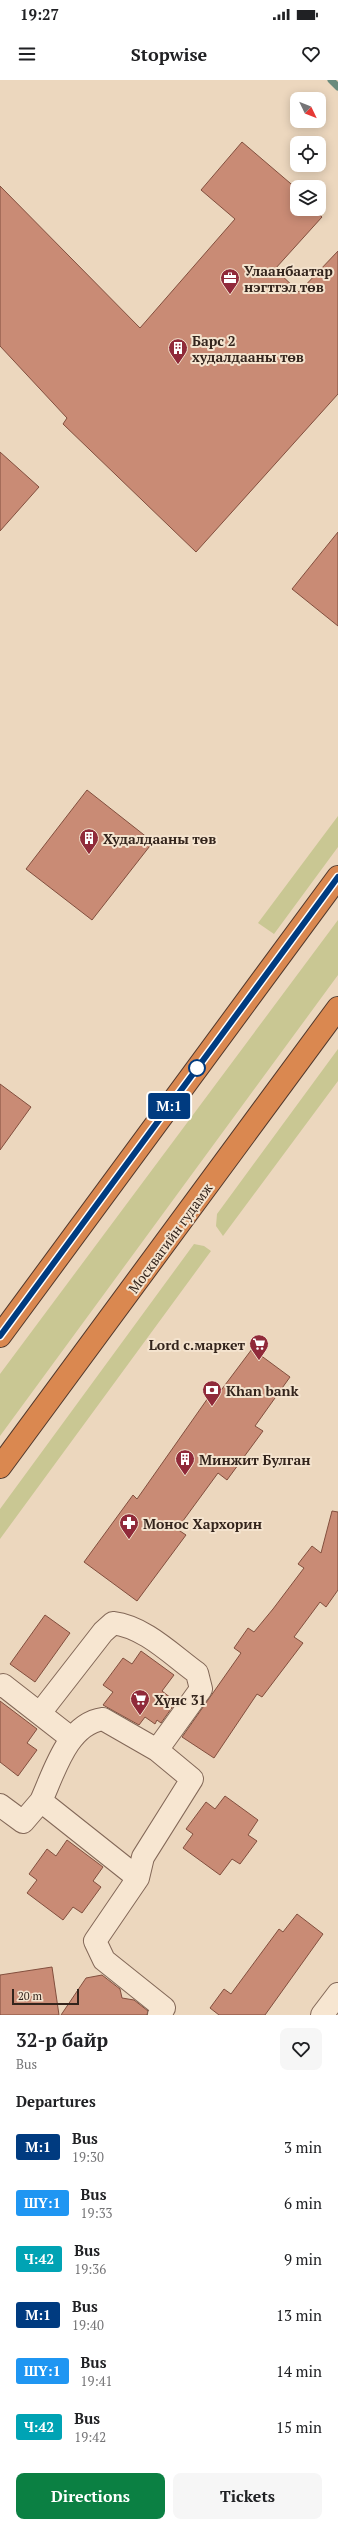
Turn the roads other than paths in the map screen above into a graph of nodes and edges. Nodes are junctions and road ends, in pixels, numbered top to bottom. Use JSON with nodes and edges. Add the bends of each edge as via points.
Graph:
{"nodes":[{"id":1,"x":338,"y":877,"type":"edge"},
{"id":2,"x":338,"y":1008,"type":"edge"},
{"id":3,"x":0,"y":1336,"type":"edge"},
{"id":4,"x":0,"y":1467,"type":"edge"},
{"id":5,"x":0,"y":1686,"type":"edge"},
{"id":6,"x":40,"y":1713,"type":"junction"},
{"id":7,"x":71,"y":1738,"type":"junction"},
{"id":8,"x":157,"y":1750,"type":"junction"},
{"id":9,"x":41,"y":1801,"type":"junction"},
{"id":10,"x":0,"y":1805,"type":"edge"},
{"id":11,"x":138,"y":1878,"type":"junction"},
{"id":12,"x":338,"y":1994,"type":"edge"},
{"id":13,"x":159,"y":2015,"type":"edge"},
{"id":14,"x":322,"y":2015,"type":"edge"}],
"edges":[{"from":1,"to":3,"type":"highway"},
{"from":2,"to":4,"type":"highway","name":"Москвагийн гудамж"},
{"from":5,"to":6,"type":"street","via":[[3,1685]]},
{"from":6,"to":7,"type":"street"},
{"from":6,"to":8,"type":"street","via":[[103,1632],[113,1623],[124,1625],[141,1632],[197,1673],[201,1682],[201,1689]]},
{"from":7,"to":8,"type":"street","via":[[95,1720],[103,1719]]},
{"from":7,"to":9,"type":"street"},
{"from":8,"to":11,"type":"street","via":[[192,1779],[143,1857]]},
{"from":9,"to":10,"type":"street","via":[[23,1822]]},
{"from":9,"to":11,"type":"street"},
{"from":11,"to":13,"type":"street","via":[[94,1941],[104,1960],[164,2008]]},
{"from":12,"to":14,"type":"street"}]}
